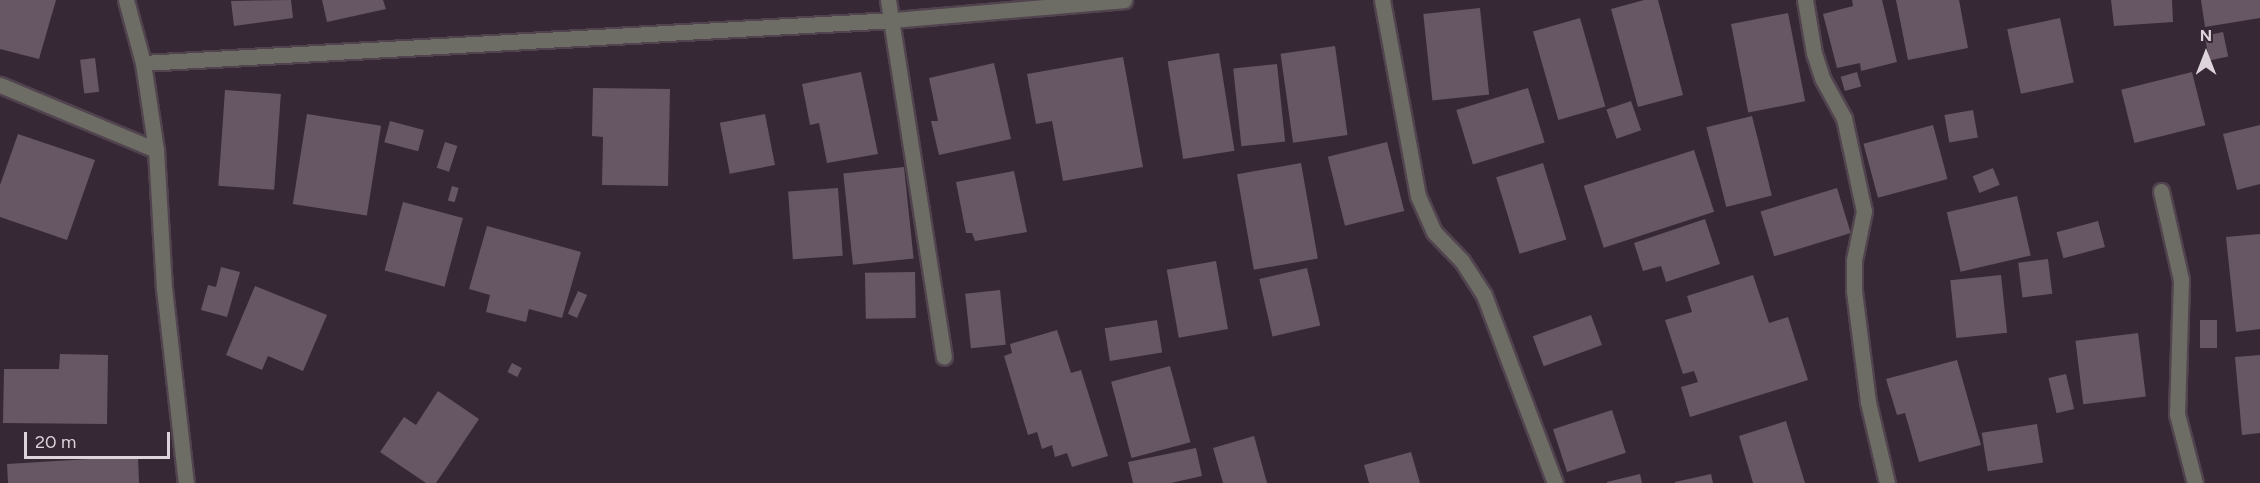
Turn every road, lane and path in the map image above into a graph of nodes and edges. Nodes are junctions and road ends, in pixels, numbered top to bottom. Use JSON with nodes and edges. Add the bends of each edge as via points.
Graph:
{"nodes":[{"id":1,"x":126,"y":0,"type":"edge"},
{"id":2,"x":888,"y":0,"type":"edge"},
{"id":3,"x":1124,"y":0,"type":"edge"},
{"id":4,"x":1382,"y":0,"type":"edge"},
{"id":5,"x":1805,"y":0,"type":"edge"},
{"id":6,"x":893,"y":20,"type":"junction"},
{"id":7,"x":143,"y":63,"type":"junction"},
{"id":8,"x":0,"y":85,"type":"edge"},
{"id":9,"x":156,"y":150,"type":"junction"},
{"id":10,"x":2161,"y":191,"type":"dead end"},
{"id":11,"x":944,"y":357,"type":"dead end"},
{"id":12,"x":186,"y":483,"type":"edge"},
{"id":13,"x":1555,"y":483,"type":"edge"},
{"id":14,"x":1887,"y":483,"type":"edge"},
{"id":15,"x":2195,"y":483,"type":"edge"}],
"edges":[{"from":1,"to":7,"type":"street"},
{"from":2,"to":6,"type":"street"},
{"from":3,"to":6,"type":"street"},
{"from":4,"to":13,"type":"street","via":[[1418,196],[1434,232],[1462,261],[1484,296]]},
{"from":5,"to":14,"type":"street","via":[[1822,78],[1844,118],[1863,211],[1854,260],[1854,291],[1868,402]]},
{"from":6,"to":7,"type":"street"},
{"from":6,"to":11,"type":"street"},
{"from":7,"to":9,"type":"street"},
{"from":8,"to":9,"type":"street"},
{"from":9,"to":12,"type":"street","via":[[164,288]]},
{"from":10,"to":15,"type":"street","via":[[2181,280],[2177,414]]}]}
